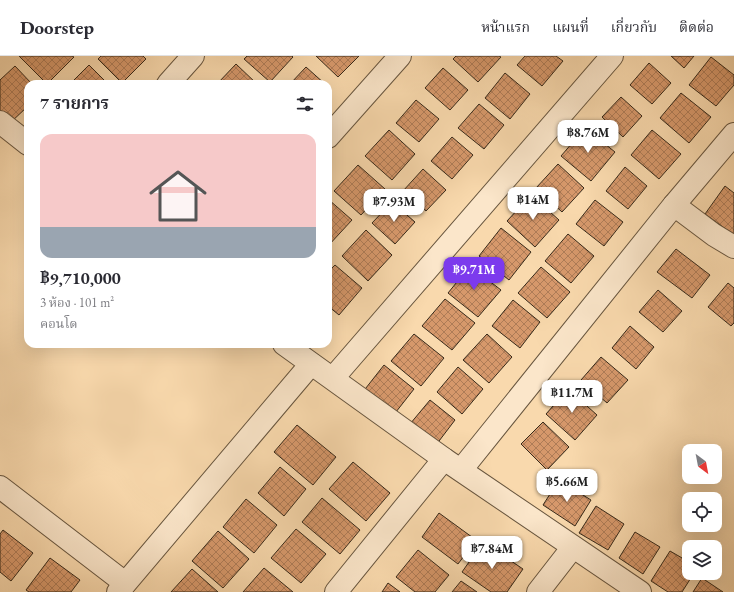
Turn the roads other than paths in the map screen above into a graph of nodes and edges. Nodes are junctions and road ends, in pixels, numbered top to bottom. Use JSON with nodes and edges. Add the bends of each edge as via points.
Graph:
{"nodes":[{"id":1,"x":193,"y":56,"type":"edge"},
{"id":2,"x":400,"y":56,"type":"edge"},
{"id":3,"x":612,"y":56,"type":"edge"},
{"id":4,"x":172,"y":80,"type":"edge"},
{"id":5,"x":0,"y":122,"type":"edge"},
{"id":6,"x":332,"y":132,"type":"edge"},
{"id":7,"x":734,"y":134,"type":"edge"},
{"id":8,"x":24,"y":141,"type":"edge"},
{"id":9,"x":674,"y":205,"type":"junction"},
{"id":10,"x":734,"y":247,"type":"edge"},
{"id":11,"x":289,"y":348,"type":"edge"},
{"id":12,"x":311,"y":364,"type":"junction"},
{"id":13,"x":333,"y":378,"type":"junction"},
{"id":14,"x":453,"y":464,"type":"junction"},
{"id":15,"x":0,"y":487,"type":"edge"},
{"id":16,"x":573,"y":547,"type":"junction"},
{"id":17,"x":122,"y":588,"type":"edge"},
{"id":18,"x":336,"y":592,"type":"edge"},
{"id":19,"x":538,"y":592,"type":"edge"},
{"id":20,"x":640,"y":592,"type":"edge"}],
"edges":[{"from":1,"to":4,"type":"street"},
{"from":2,"to":6,"type":"street"},
{"from":3,"to":13,"type":"street"},
{"from":5,"to":8,"type":"street"},
{"from":7,"to":9,"type":"street"},
{"from":9,"to":10,"type":"street"},
{"from":9,"to":14,"type":"street"},
{"from":11,"to":12,"type":"street"},
{"from":12,"to":13,"type":"street"},
{"from":12,"to":17,"type":"street"},
{"from":13,"to":14,"type":"street"},
{"from":14,"to":16,"type":"street"},
{"from":14,"to":18,"type":"street"},
{"from":15,"to":17,"type":"street"},
{"from":16,"to":19,"type":"street"},
{"from":16,"to":20,"type":"street"}]}
